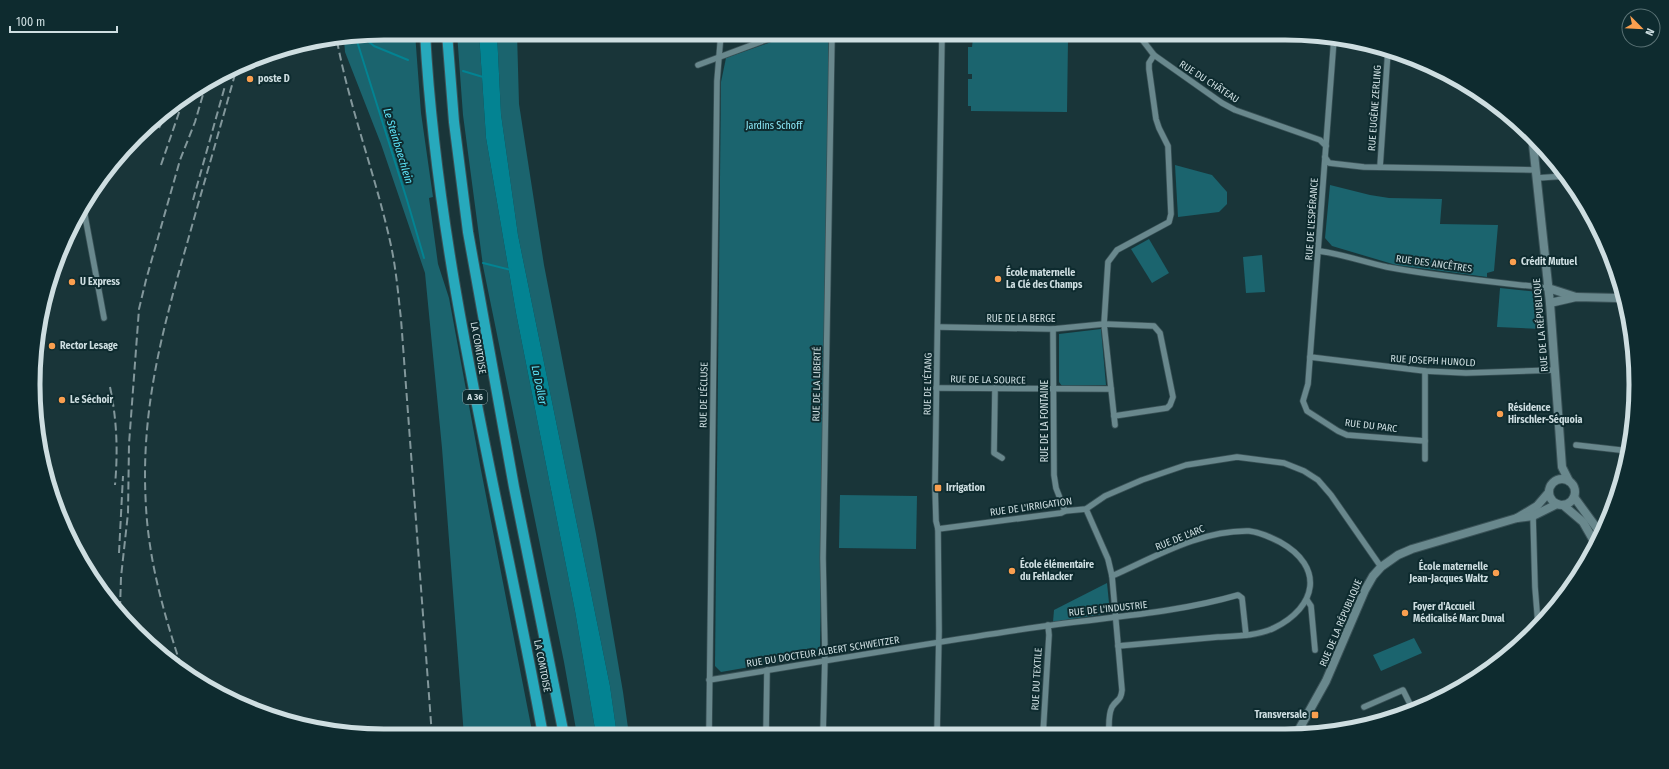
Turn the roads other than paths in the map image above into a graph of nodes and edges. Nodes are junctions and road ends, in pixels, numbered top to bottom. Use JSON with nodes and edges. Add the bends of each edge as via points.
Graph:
{"nodes":[{"id":1,"x":426,"y":40,"type":"edge"},
{"id":2,"x":448,"y":40,"type":"edge"},
{"id":3,"x":721,"y":40,"type":"edge"},
{"id":4,"x":765,"y":40,"type":"edge"},
{"id":5,"x":832,"y":40,"type":"edge"},
{"id":6,"x":942,"y":40,"type":"edge"},
{"id":7,"x":1142,"y":40,"type":"edge"},
{"id":8,"x":1334,"y":44,"type":"edge"},
{"id":9,"x":1154,"y":55,"type":"junction"},
{"id":10,"x":720,"y":56,"type":"junction"},
{"id":11,"x":1388,"y":56,"type":"edge"},
{"id":12,"x":698,"y":65,"type":"dead end"},
{"id":13,"x":1326,"y":146,"type":"junction"},
{"id":14,"x":1533,"y":146,"type":"edge"},
{"id":15,"x":1325,"y":157,"type":"junction"},
{"id":16,"x":1380,"y":167,"type":"junction"},
{"id":17,"x":1536,"y":174,"type":"junction"},
{"id":18,"x":1558,"y":175,"type":"edge"},
{"id":19,"x":85,"y":214,"type":"edge"},
{"id":20,"x":1319,"y":251,"type":"junction"},
{"id":21,"x":1548,"y":288,"type":"junction"},
{"id":22,"x":1576,"y":298,"type":"junction"},
{"id":23,"x":1618,"y":298,"type":"edge"},
{"id":24,"x":1550,"y":303,"type":"junction"},
{"id":25,"x":104,"y":318,"type":"dead end"},
{"id":26,"x":1104,"y":324,"type":"junction"},
{"id":27,"x":938,"y":327,"type":"junction"},
{"id":28,"x":1054,"y":329,"type":"junction"},
{"id":29,"x":1310,"y":357,"type":"junction"},
{"id":30,"x":1555,"y":370,"type":"junction"},
{"id":31,"x":1426,"y":371,"type":"junction"},
{"id":32,"x":936,"y":388,"type":"junction"},
{"id":33,"x":995,"y":388,"type":"junction"},
{"id":34,"x":1111,"y":389,"type":"junction"},
{"id":35,"x":1054,"y":390,"type":"junction"},
{"id":36,"x":1303,"y":401,"type":"joint"},
{"id":37,"x":1114,"y":416,"type":"junction"},
{"id":38,"x":1115,"y":425,"type":"dead end"},
{"id":39,"x":1425,"y":441,"type":"junction"},
{"id":40,"x":1576,"y":445,"type":"dead end"},
{"id":41,"x":1622,"y":450,"type":"edge"},
{"id":42,"x":1002,"y":458,"type":"dead end"},
{"id":43,"x":1425,"y":459,"type":"dead end"},
{"id":44,"x":1562,"y":466,"type":"junction"},
{"id":45,"x":1569,"y":481,"type":"junction"},
{"id":46,"x":1555,"y":482,"type":"junction"},
{"id":47,"x":1550,"y":492,"type":"junction"},
{"id":48,"x":1574,"y":497,"type":"junction"},
{"id":49,"x":1560,"y":504,"type":"junction"},
{"id":50,"x":1086,"y":509,"type":"junction"},
{"id":51,"x":1065,"y":511,"type":"junction"},
{"id":52,"x":1532,"y":516,"type":"junction"},
{"id":53,"x":1517,"y":518,"type":"junction"},
{"id":54,"x":938,"y":529,"type":"junction"},
{"id":55,"x":1597,"y":529,"type":"edge"},
{"id":56,"x":1592,"y":539,"type":"edge"},
{"id":57,"x":1381,"y":567,"type":"junction"},
{"id":58,"x":1112,"y":576,"type":"junction"},
{"id":59,"x":1306,"y":600,"type":"junction"},
{"id":60,"x":1116,"y":618,"type":"junction"},
{"id":61,"x":1538,"y":618,"type":"edge"},
{"id":62,"x":1048,"y":625,"type":"junction"},
{"id":63,"x":1246,"y":635,"type":"junction"},
{"id":64,"x":939,"y":642,"type":"junction"},
{"id":65,"x":1118,"y":646,"type":"junction"},
{"id":66,"x":1315,"y":650,"type":"dead end"},
{"id":67,"x":825,"y":660,"type":"junction"},
{"id":68,"x":767,"y":670,"type":"junction"},
{"id":69,"x":709,"y":680,"type":"junction"},
{"id":70,"x":1410,"y":705,"type":"edge"},
{"id":71,"x":1364,"y":707,"type":"dead end"},
{"id":72,"x":1300,"y":728,"type":"edge"},
{"id":73,"x":542,"y":729,"type":"edge"},
{"id":74,"x":563,"y":729,"type":"edge"},
{"id":75,"x":709,"y":729,"type":"edge"},
{"id":76,"x":766,"y":729,"type":"edge"},
{"id":77,"x":823,"y":729,"type":"edge"},
{"id":78,"x":938,"y":729,"type":"edge"},
{"id":79,"x":1043,"y":729,"type":"edge"},
{"id":80,"x":1109,"y":729,"type":"edge"}],
"edges":[{"from":1,"to":73,"type":"highway","name":"LA COMTOISE","number":"A 36","via":[[446,235],[476,403]]},
{"from":2,"to":74,"type":"highway","name":"LA COMTOISE","number":"A 36","via":[[454,122],[468,232],[514,487]]},
{"from":3,"to":10,"type":"street","name":"RUE DE L'ÉCLUSE"},
{"from":4,"to":10,"type":"street"},
{"from":5,"to":67,"type":"street","name":"RUE DE LA LIBERTÉ","via":[[823,558]]},
{"from":6,"to":27,"type":"street","name":"RUE DE L'ÉTANG"},
{"from":7,"to":9,"type":"street","name":"RUE DU CHÂTEAU"},
{"from":8,"to":13,"type":"street","name":"RUE DE L'ESPÉRANCE"},
{"from":9,"to":13,"type":"street","name":"RUE DU CHÂTEAU","via":[[1222,103],[1320,140]]},
{"from":9,"to":26,"type":"street","via":[[1149,63],[1149,69],[1158,128],[1168,146],[1171,214],[1169,222],[1111,255],[1108,262]]},
{"from":10,"to":12,"type":"street"},
{"from":10,"to":69,"type":"street","name":"RUE DE L'ÉCLUSE","via":[[717,81]]},
{"from":11,"to":16,"type":"street","name":"RUE EUGÈNE ZERLING"},
{"from":13,"to":15,"type":"street","name":"RUE DE L'ESPÉRANCE"},
{"from":14,"to":17,"type":"main road","name":"RUE DE LA RÉPUBLIQUE"},
{"from":15,"to":16,"type":"street","via":[[1329,163]]},
{"from":15,"to":20,"type":"street","name":"RUE DE L'ESPÉRANCE"},
{"from":16,"to":17,"type":"street"},
{"from":17,"to":18,"type":"street"},
{"from":17,"to":21,"type":"main road","name":"RUE DE LA RÉPUBLIQUE"},
{"from":19,"to":25,"type":"street"},
{"from":20,"to":21,"type":"street","name":"RUE DES ANCÊTRES","via":[[1386,266]]},
{"from":20,"to":29,"type":"street","name":"RUE DE L'ESPÉRANCE"},
{"from":21,"to":22,"type":"main road"},
{"from":21,"to":24,"type":"main road","name":"RUE DE LA RÉPUBLIQUE"},
{"from":22,"to":23,"type":"main road"},
{"from":22,"to":24,"type":"main road"},
{"from":24,"to":30,"type":"main road","name":"RUE DE LA RÉPUBLIQUE"},
{"from":26,"to":28,"type":"street","name":"RUE DE LA BERGE"},
{"from":26,"to":34,"type":"street"},
{"from":26,"to":37,"type":"street","name":"RUE DE LA BERGE","via":[[1152,324],[1158,329],[1173,397],[1167,408]]},
{"from":27,"to":28,"type":"street","name":"RUE DE LA BERGE"},
{"from":27,"to":32,"type":"street","name":"RUE DE L'ÉTANG"},
{"from":28,"to":35,"type":"street","name":"RUE DE LA FONTAINE"},
{"from":29,"to":31,"type":"street","name":"RUE JOSEPH HUNOLD"},
{"from":29,"to":36,"type":"street","name":"RUE DE L'ESPÉRANCE","via":[[1308,384]]},
{"from":30,"to":31,"type":"street","name":"RUE JOSEPH HUNOLD","via":[[1466,373]]},
{"from":30,"to":44,"type":"main road","name":"RUE DE LA RÉPUBLIQUE"},
{"from":31,"to":39,"type":"street"},
{"from":32,"to":33,"type":"street","name":"RUE DE LA SOURCE"},
{"from":32,"to":54,"type":"street","name":"RUE DE L'ÉTANG","via":[[935,488]]},
{"from":33,"to":35,"type":"street","name":"RUE DE LA SOURCE"},
{"from":33,"to":42,"type":"street","via":[[994,453]]},
{"from":34,"to":35,"type":"street","name":"RUE DE LA SOURCE"},
{"from":34,"to":37,"type":"street"},
{"from":35,"to":51,"type":"street","name":"RUE DE LA FONTAINE","via":[[1054,475]]},
{"from":36,"to":39,"type":"street","name":"RUE DU PARC","via":[[1307,411],[1347,435]]},
{"from":37,"to":38,"type":"street"},
{"from":39,"to":43,"type":"street"},
{"from":40,"to":41,"type":"street"},
{"from":44,"to":45,"type":"main road","name":"RUE DE LA RÉPUBLIQUE"},
{"from":44,"to":46,"type":"main road","name":"RUE DE LA RÉPUBLIQUE"},
{"from":45,"to":46,"type":"main road","via":[[1562,479]]},
{"from":45,"to":48,"type":"main road","via":[[1574,488]]},
{"from":46,"to":47,"type":"main road"},
{"from":47,"to":49,"type":"main road","via":[[1552,499]]},
{"from":47,"to":53,"type":"main road","name":"RUE DE LA RÉPUBLIQUE","via":[[1537,506]]},
{"from":48,"to":49,"type":"main road","via":[[1570,502]]},
{"from":48,"to":55,"type":"main road"},
{"from":49,"to":52,"type":"main road","name":"RUE DE LA RÉPUBLIQUE"},
{"from":49,"to":56,"type":"main road","via":[[1582,522]]},
{"from":50,"to":51,"type":"street","name":"RUE DE L'IRRIGATION"},
{"from":50,"to":57,"type":"street","name":"RUE DE L'IRRIGATION","via":[[1105,496],[1186,465],[1237,457],[1284,463],[1318,480]]},
{"from":50,"to":58,"type":"street","via":[[1108,558]]},
{"from":51,"to":54,"type":"street","name":"RUE DE L'IRRIGATION"},
{"from":52,"to":53,"type":"main road","name":"RUE DE LA RÉPUBLIQUE"},
{"from":52,"to":61,"type":"street"},
{"from":53,"to":57,"type":"main road","name":"RUE DE LA RÉPUBLIQUE","via":[[1412,549],[1389,560]]},
{"from":54,"to":64,"type":"street","name":"RUE DE L'ÉTANG"},
{"from":57,"to":72,"type":"main road","name":"RUE DE LA RÉPUBLIQUE","via":[[1365,590],[1326,682]]},
{"from":58,"to":59,"type":"street","name":"RUE DE L'ARC","via":[[1206,535],[1250,531],[1269,536],[1289,547],[1303,560],[1310,581]]},
{"from":58,"to":60,"type":"street"},
{"from":59,"to":63,"type":"street","name":"RUE DE L'ARC","via":[[1298,612],[1286,621],[1272,629]]},
{"from":59,"to":66,"type":"street","name":"RUE DE L'ARC","via":[[1311,606]]},
{"from":60,"to":62,"type":"street","name":"RUE DE L'INDUSTRIE"},
{"from":60,"to":63,"type":"street","name":"RUE DE L'INDUSTRIE","via":[[1206,604],[1238,595],[1242,598]]},
{"from":60,"to":65,"type":"street"},
{"from":62,"to":64,"type":"street","name":"RUE DE L'INDUSTRIE"},
{"from":62,"to":79,"type":"street","name":"RUE DU TEXTILE"},
{"from":63,"to":65,"type":"street","name":"RUE DE L'ARC"},
{"from":64,"to":67,"type":"street","name":"RUE DU DOCTEUR ALBERT SCHWEITZER"},
{"from":64,"to":78,"type":"street","name":"RUE DE L'ÉTANG"},
{"from":65,"to":80,"type":"street","via":[[1121,698],[1112,707],[1108,719]]},
{"from":67,"to":68,"type":"street","name":"RUE DU DOCTEUR ALBERT SCHWEITZER"},
{"from":67,"to":77,"type":"street","name":"RUE DE LA LIBERTÉ"},
{"from":68,"to":69,"type":"street","name":"RUE DU DOCTEUR ALBERT SCHWEITZER"},
{"from":68,"to":76,"type":"street"},
{"from":69,"to":75,"type":"street","name":"RUE DE L'ÉCLUSE"},
{"from":70,"to":71,"type":"street","via":[[1403,690]]}]}
